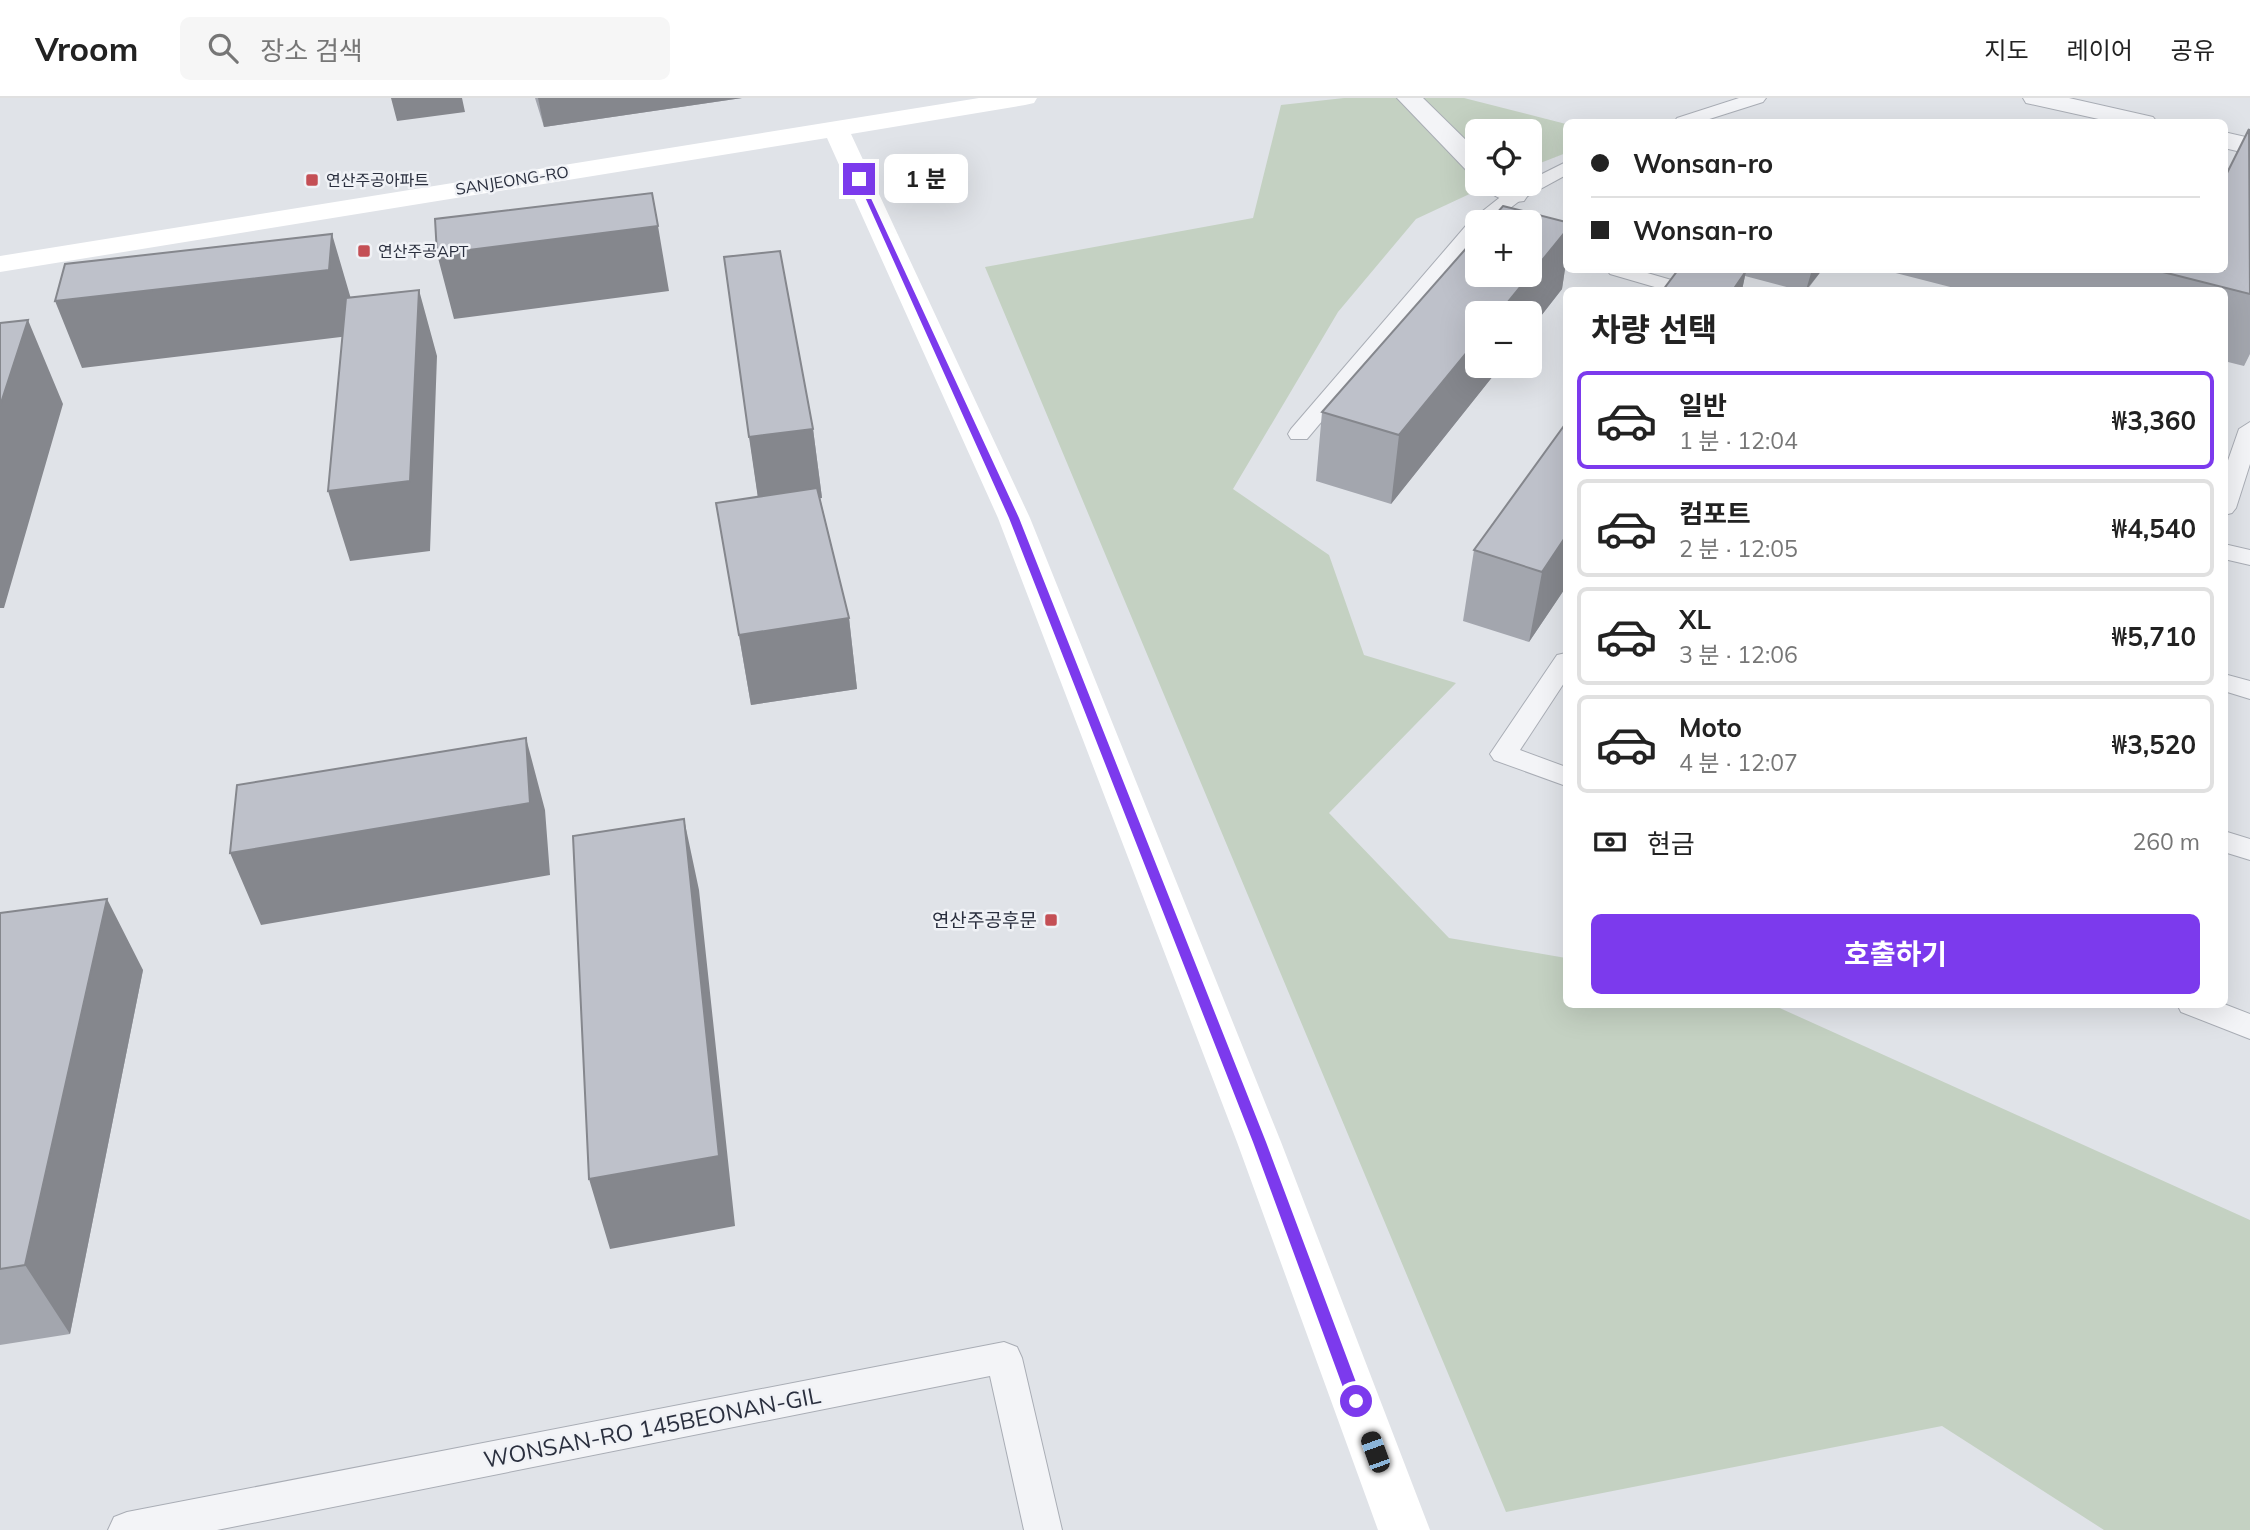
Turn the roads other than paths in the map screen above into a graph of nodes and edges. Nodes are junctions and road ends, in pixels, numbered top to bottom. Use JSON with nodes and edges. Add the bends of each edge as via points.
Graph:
{"nodes":[{"id":1,"x":1025,"y":98,"type":"edge"},
{"id":2,"x":1409,"y":98,"type":"edge"},
{"id":3,"x":1758,"y":98,"type":"edge"},
{"id":4,"x":2035,"y":98,"type":"edge"},
{"id":5,"x":1692,"y":119,"type":"edge"},
{"id":6,"x":2130,"y":119,"type":"edge"},
{"id":7,"x":835,"y":127,"type":"junction"},
{"id":8,"x":2228,"y":141,"type":"edge"},
{"id":9,"x":2250,"y":146,"type":"edge"},
{"id":10,"x":1465,"y":154,"type":"edge"},
{"id":11,"x":1563,"y":169,"type":"edge"},
{"id":12,"x":1542,"y":176,"type":"edge"},
{"id":13,"x":1500,"y":196,"type":"edge"},
{"id":14,"x":1489,"y":210,"type":"edge"},
{"id":15,"x":1465,"y":239,"type":"edge"},
{"id":16,"x":0,"y":264,"type":"edge"},
{"id":17,"x":1627,"y":273,"type":"edge"},
{"id":18,"x":1675,"y":287,"type":"edge"},
{"id":19,"x":1299,"y":434,"type":"dead end"},
{"id":20,"x":2243,"y":439,"type":"edge"},
{"id":21,"x":2228,"y":493,"type":"edge"},
{"id":22,"x":2228,"y":552,"type":"edge"},
{"id":23,"x":2250,"y":558,"type":"edge"},
{"id":24,"x":1563,"y":666,"type":"edge"},
{"id":25,"x":2228,"y":683,"type":"edge"},
{"id":26,"x":2250,"y":690,"type":"edge"},
{"id":27,"x":1563,"y":775,"type":"edge"},
{"id":28,"x":2228,"y":842,"type":"edge"},
{"id":29,"x":2250,"y":850,"type":"edge"},
{"id":30,"x":2202,"y":1008,"type":"edge"},
{"id":31,"x":2250,"y":1027,"type":"edge"},
{"id":32,"x":127,"y":1530,"type":"edge"},
{"id":33,"x":1043,"y":1530,"type":"edge"},
{"id":34,"x":1404,"y":1530,"type":"edge"}],
"edges":[{"from":1,"to":7,"type":"street","name":"SANJEONG-RO"},
{"from":2,"to":10,"type":"street"},
{"from":3,"to":5,"type":"lane"},
{"from":4,"to":6,"type":"street"},
{"from":7,"to":16,"type":"street","name":"SANJEONG-RO"},
{"from":7,"to":34,"type":"street","via":[[1014,518],[1259,1142]]},
{"from":8,"to":9,"type":"street"},
{"from":11,"to":12,"type":"lane"},
{"from":13,"to":14,"type":"lane"},
{"from":15,"to":19,"type":"lane"},
{"from":17,"to":18,"type":"lane"},
{"from":20,"to":21,"type":"lane"},
{"from":22,"to":23,"type":"lane"},
{"from":24,"to":27,"type":"lane","via":[[1504,754]]},
{"from":25,"to":26,"type":"lane"},
{"from":28,"to":29,"type":"lane"},
{"from":30,"to":31,"type":"lane"},
{"from":32,"to":33,"type":"lane","name":"WONSAN-RO 145BEONAN-GIL","via":[[1004,1358]]}]}
